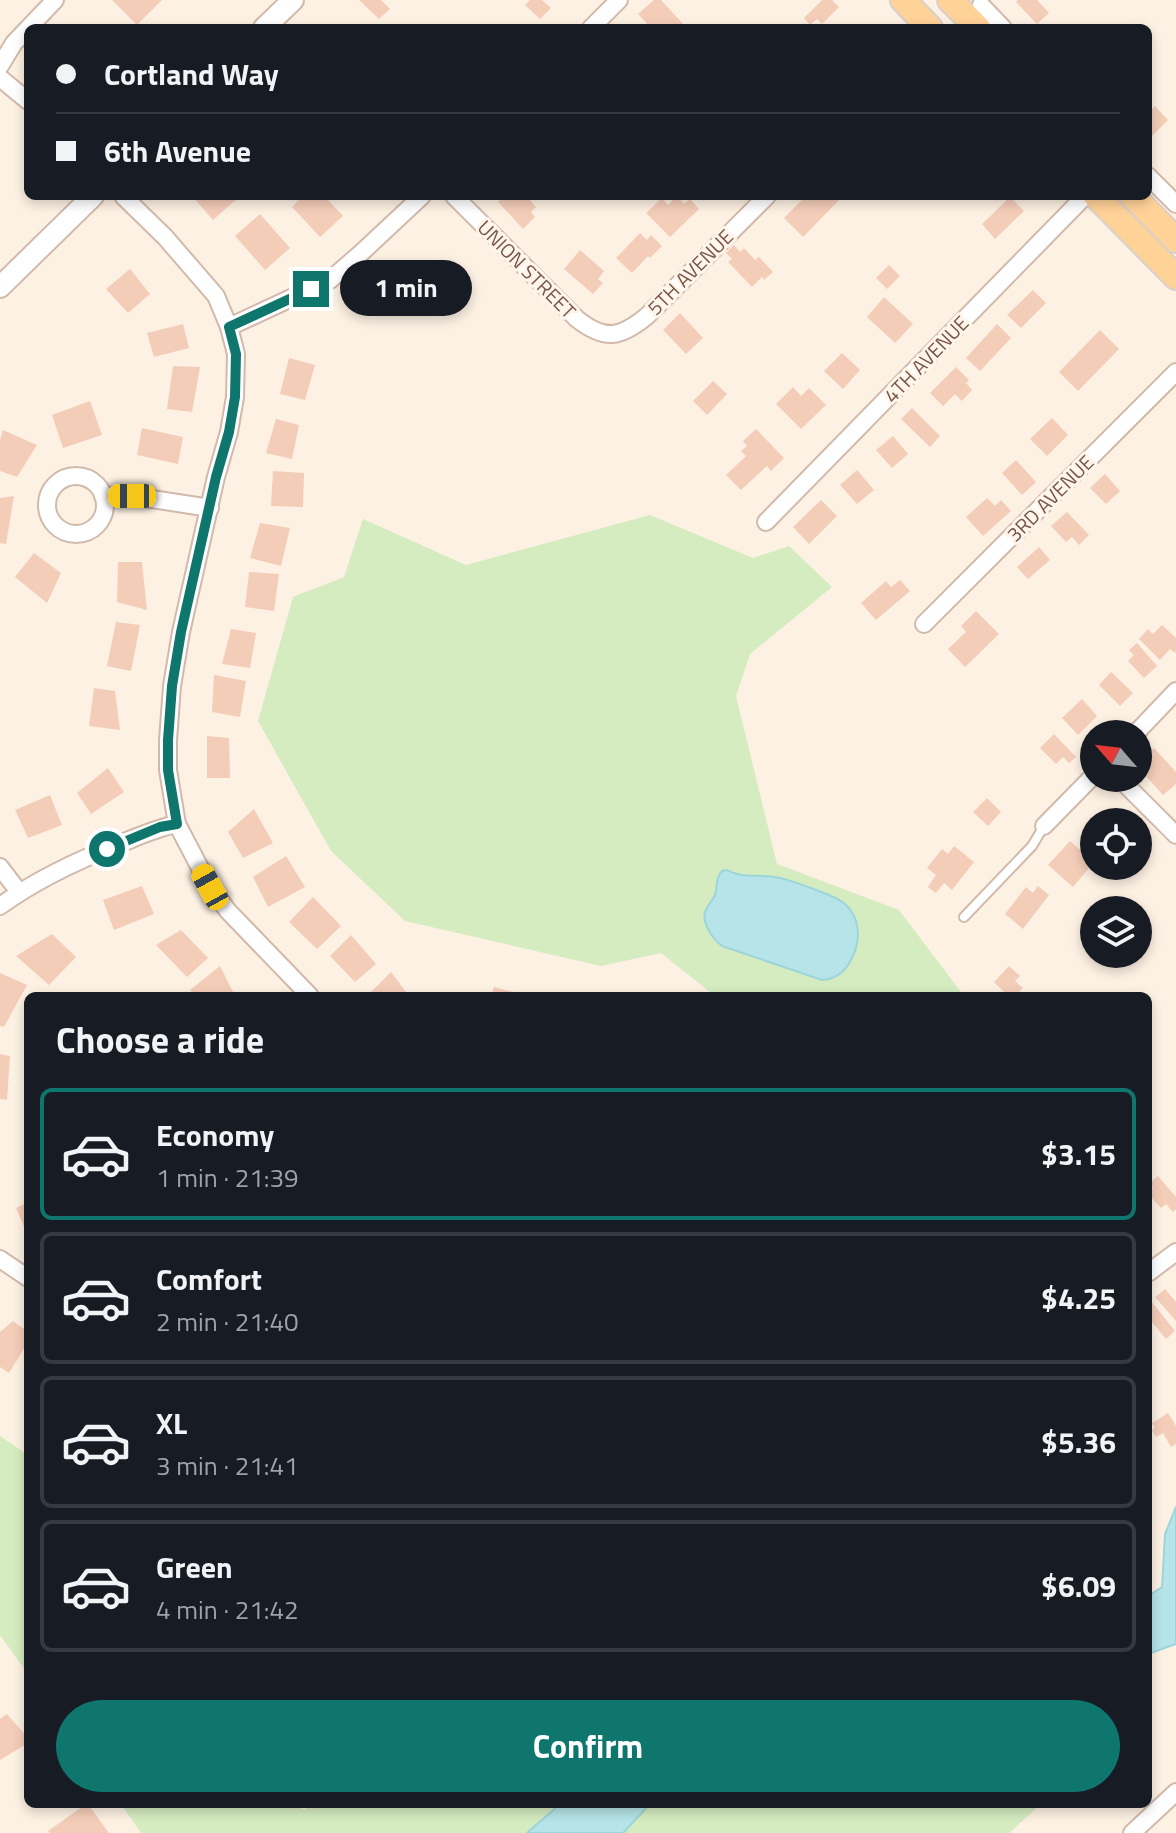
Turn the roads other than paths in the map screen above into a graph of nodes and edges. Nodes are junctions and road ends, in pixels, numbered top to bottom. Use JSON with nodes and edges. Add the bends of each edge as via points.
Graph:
{"nodes":[{"id":1,"x":293,"y":0,"type":"edge"},
{"id":2,"x":619,"y":0,"type":"edge"},
{"id":3,"x":903,"y":0,"type":"edge"},
{"id":4,"x":44,"y":4,"type":"edge"},
{"id":5,"x":972,"y":10,"type":"edge"},
{"id":6,"x":29,"y":24,"type":"edge"},
{"id":7,"x":268,"y":24,"type":"edge"},
{"id":8,"x":595,"y":24,"type":"edge"},
{"id":9,"x":926,"y":24,"type":"edge"},
{"id":10,"x":996,"y":24,"type":"edge"},
{"id":11,"x":24,"y":30,"type":"edge"},
{"id":12,"x":0,"y":66,"type":"edge"},
{"id":13,"x":0,"y":78,"type":"edge"},
{"id":14,"x":24,"y":98,"type":"edge"},
{"id":15,"x":1152,"y":180,"type":"edge"},
{"id":16,"x":89,"y":200,"type":"edge"},
{"id":17,"x":127,"y":200,"type":"edge"},
{"id":18,"x":418,"y":200,"type":"edge"},
{"id":19,"x":458,"y":200,"type":"edge"},
{"id":20,"x":763,"y":200,"type":"edge"},
{"id":21,"x":1081,"y":200,"type":"edge"},
{"id":22,"x":1100,"y":200,"type":"edge"},
{"id":23,"x":1137,"y":200,"type":"edge"},
{"id":24,"x":1176,"y":204,"type":"edge"},
{"id":25,"x":1176,"y":240,"type":"edge"},
{"id":26,"x":1176,"y":277,"type":"edge"},
{"id":27,"x":0,"y":287,"type":"edge"},
{"id":28,"x":229,"y":327,"type":"junction"},
{"id":29,"x":605,"y":334,"type":"joint"},
{"id":30,"x":1176,"y":372,"type":"edge"},
{"id":31,"x":103,"y":496,"type":"dead end"},
{"id":32,"x":210,"y":508,"type":"junction"},
{"id":33,"x":766,"y":522,"type":"dead end"},
{"id":34,"x":924,"y":624,"type":"dead end"},
{"id":35,"x":1176,"y":691,"type":"edge"},
{"id":36,"x":1148,"y":720,"type":"edge"},
{"id":37,"x":1080,"y":789,"type":"edge"},
{"id":38,"x":1133,"y":792,"type":"edge"},
{"id":39,"x":177,"y":824,"type":"junction"},
{"id":40,"x":1044,"y":826,"type":"joint"},
{"id":41,"x":1176,"y":835,"type":"edge"},
{"id":42,"x":0,"y":867,"type":"edge"},
{"id":43,"x":19,"y":892,"type":"junction"},
{"id":44,"x":0,"y":906,"type":"edge"},
{"id":45,"x":964,"y":917,"type":"dead end"},
{"id":46,"x":306,"y":992,"type":"edge"},
{"id":47,"x":1176,"y":1252,"type":"edge"},
{"id":48,"x":0,"y":1259,"type":"edge"},
{"id":49,"x":1152,"y":1270,"type":"edge"},
{"id":50,"x":24,"y":1275,"type":"edge"},
{"id":51,"x":1176,"y":1792,"type":"edge"},
{"id":52,"x":1132,"y":1833,"type":"edge"}],
"edges":[{"from":1,"to":7,"type":"street"},
{"from":2,"to":8,"type":"street"},
{"from":3,"to":9,"type":"main road"},
{"from":4,"to":6,"type":"street"},
{"from":5,"to":10,"type":"street"},
{"from":11,"to":12,"type":"street"},
{"from":13,"to":14,"type":"street"},
{"from":15,"to":24,"type":"street"},
{"from":16,"to":27,"type":"street"},
{"from":17,"to":28,"type":"street","via":[[216,296]]},
{"from":18,"to":28,"type":"street","via":[[330,280]]},
{"from":19,"to":29,"type":"street","name":"UNION STREET","via":[[577,319]]},
{"from":20,"to":29,"type":"street","name":"5TH AVENUE","via":[[647,316],[626,331]]},
{"from":21,"to":33,"type":"street","name":"4TH AVENUE"},
{"from":22,"to":26,"type":"main road"},
{"from":23,"to":25,"type":"main road"},
{"from":28,"to":32,"type":"street","via":[[236,354],[235,397]]},
{"from":30,"to":34,"type":"street","name":"3RD AVENUE"},
{"from":31,"to":32,"type":"street"},
{"from":32,"to":39,"type":"street","via":[[172,686],[168,770]]},
{"from":35,"to":36,"type":"street"},
{"from":37,"to":40,"type":"street"},
{"from":38,"to":41,"type":"street"},
{"from":39,"to":43,"type":"street","via":[[80,859]]},
{"from":39,"to":46,"type":"street","via":[[228,911]]},
{"from":40,"to":45,"type":"lane","via":[[1032,846]]},
{"from":42,"to":43,"type":"street"},
{"from":43,"to":44,"type":"street"},
{"from":47,"to":49,"type":"street"},
{"from":48,"to":50,"type":"street"},
{"from":51,"to":52,"type":"street"}]}
